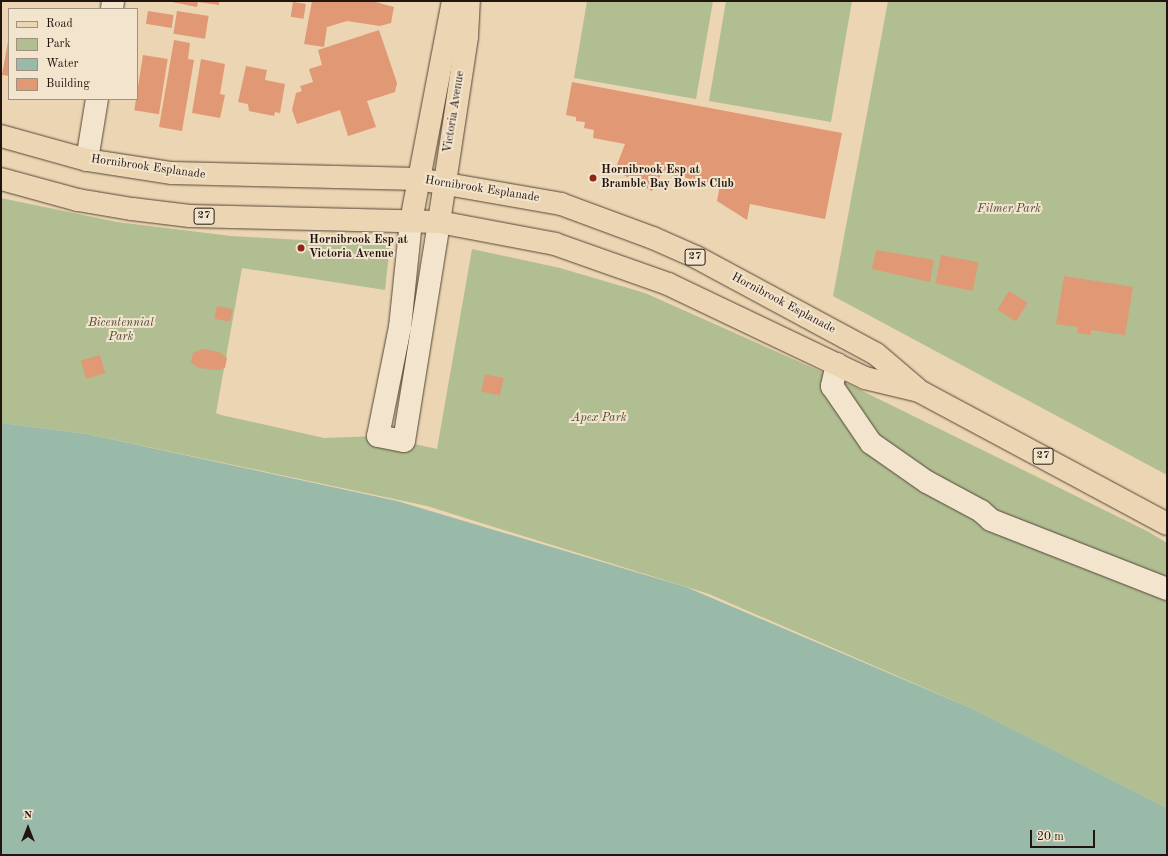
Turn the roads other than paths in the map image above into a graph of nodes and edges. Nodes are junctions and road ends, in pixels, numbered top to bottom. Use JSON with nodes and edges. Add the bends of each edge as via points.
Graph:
{"nodes":[{"id":1,"x":453,"y":1,"type":"edge"},
{"id":2,"x":469,"y":1,"type":"edge"},
{"id":3,"x":97,"y":100,"type":"edge"},
{"id":4,"x":1,"y":136,"type":"edge"},
{"id":5,"x":87,"y":160,"type":"junction"},
{"id":6,"x":1,"y":179,"type":"edge"},
{"id":7,"x":418,"y":180,"type":"junction"},
{"id":8,"x":445,"y":182,"type":"junction"},
{"id":9,"x":412,"y":221,"type":"junction"},
{"id":10,"x":439,"y":222,"type":"junction"},
{"id":11,"x":837,"y":364,"type":"junction"},
{"id":12,"x":919,"y":391,"type":"junction"},
{"id":13,"x":1167,"y":524,"type":"edge"},
{"id":14,"x":1167,"y":588,"type":"edge"}],
"edges":[{"from":1,"to":7,"type":"main road","name":"Victoria Avenue"},
{"from":2,"to":8,"type":"main road","name":"Victoria Avenue"},
{"from":3,"to":5,"type":"street"},
{"from":4,"to":5,"type":"main road","name":"Hornibrook Esplanade","number":"27"},
{"from":5,"to":7,"type":"main road","name":"Hornibrook Esplanade","number":"27","via":[[141,169],[212,176]]},
{"from":6,"to":9,"type":"main road","name":"Hornibrook Esplanade","number":"27","via":[[78,200],[190,216]]},
{"from":7,"to":8,"type":"main road","name":"Hornibrook Esplanade","number":"27"},
{"from":7,"to":9,"type":"main road","name":"Victoria Avenue"},
{"from":8,"to":10,"type":"main road","name":"Victoria Avenue"},
{"from":8,"to":12,"type":"main road","name":"Hornibrook Esplanade","number":"27","via":[[561,204],[653,238],[876,354]]},
{"from":9,"to":10,"type":"main road","name":"Hornibrook Esplanade","number":"27"},
{"from":9,"to":10,"type":"street","via":[[400,327],[378,436],[404,441]]},
{"from":10,"to":11,"type":"main road","name":"Hornibrook Esplanade","number":"27","via":[[548,242],[623,266],[707,301]]},
{"from":11,"to":12,"type":"main road","name":"Hornibrook Esplanade","number":"27","via":[[865,378]]},
{"from":11,"to":14,"type":"street","via":[[832,386],[872,443],[927,482],[981,511],[992,520]]},
{"from":12,"to":13,"type":"main road","name":"Hornibrook Esplanade","number":"27"}]}
